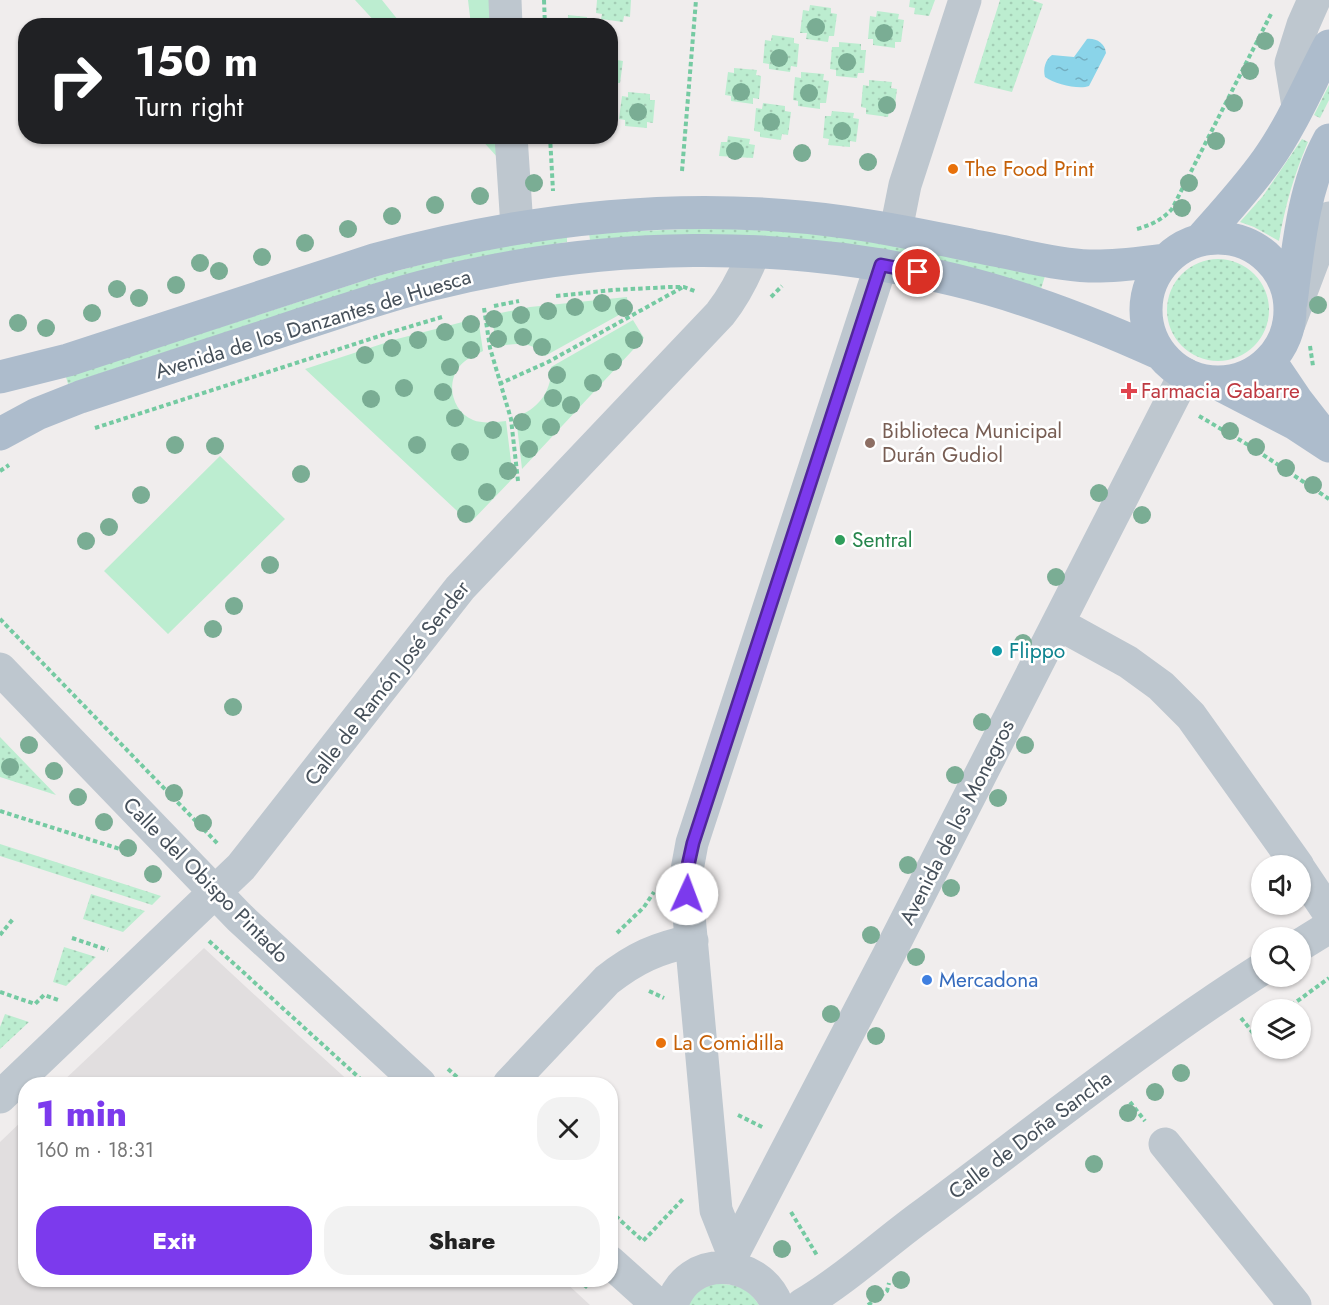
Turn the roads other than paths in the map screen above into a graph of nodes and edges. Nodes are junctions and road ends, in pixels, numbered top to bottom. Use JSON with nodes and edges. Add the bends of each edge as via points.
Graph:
{"nodes":[{"id":1,"x":505,"y":0,"type":"edge"},
{"id":2,"x":965,"y":0,"type":"edge"},
{"id":3,"x":1314,"y":0,"type":"edge"},
{"id":4,"x":506,"y":18,"type":"edge"},
{"id":5,"x":1329,"y":46,"type":"edge"},
{"id":6,"x":1298,"y":106,"type":"junction"},
{"id":7,"x":1329,"y":140,"type":"edge"},
{"id":8,"x":512,"y":144,"type":"edge"},
{"id":9,"x":1329,"y":218,"type":"edge"},
{"id":10,"x":517,"y":227,"type":"junction"},
{"id":11,"x":896,"y":230,"type":"junction"},
{"id":12,"x":1201,"y":239,"type":"junction"},
{"id":13,"x":754,"y":252,"type":"junction"},
{"id":14,"x":1166,"y":260,"type":"junction"},
{"id":15,"x":881,"y":265,"type":"junction"},
{"id":16,"x":1290,"y":314,"type":"junction"},
{"id":17,"x":1270,"y":361,"type":"junction"},
{"id":18,"x":1187,"y":370,"type":"junction"},
{"id":19,"x":0,"y":376,"type":"edge"},
{"id":20,"x":1329,"y":441,"type":"edge"},
{"id":21,"x":1329,"y":446,"type":"edge"},
{"id":22,"x":7,"y":448,"type":"edge"},
{"id":23,"x":1059,"y":624,"type":"junction"},
{"id":24,"x":0,"y":669,"type":"edge"},
{"id":25,"x":1290,"y":855,"type":"edge"},
{"id":26,"x":1311,"y":886,"type":"edge"},
{"id":27,"x":215,"y":893,"type":"junction"},
{"id":28,"x":1329,"y":913,"type":"edge"},
{"id":29,"x":1329,"y":927,"type":"edge"},
{"id":30,"x":1311,"y":938,"type":"edge"},
{"id":31,"x":692,"y":941,"type":"junction"},
{"id":32,"x":1251,"y":977,"type":"edge"},
{"id":33,"x":21,"y":1077,"type":"edge"},
{"id":34,"x":412,"y":1077,"type":"edge"},
{"id":35,"x":516,"y":1077,"type":"edge"},
{"id":36,"x":18,"y":1080,"type":"edge"},
{"id":37,"x":0,"y":1097,"type":"edge"},
{"id":38,"x":1165,"y":1144,"type":"dead end"},
{"id":39,"x":730,"y":1260,"type":"junction"},
{"id":40,"x":618,"y":1269,"type":"edge"},
{"id":41,"x":658,"y":1305,"type":"edge"},
{"id":42,"x":672,"y":1305,"type":"edge"},
{"id":43,"x":777,"y":1305,"type":"edge"},
{"id":44,"x":802,"y":1305,"type":"edge"},
{"id":45,"x":1295,"y":1305,"type":"edge"}],
"edges":[{"from":1,"to":4,"type":"street"},
{"from":2,"to":11,"type":"street","via":[[905,185]]},
{"from":3,"to":6,"type":"street","via":[[1291,63]]},
{"from":5,"to":6,"type":"main road"},
{"from":6,"to":12,"type":"main road","via":[[1268,159]]},
{"from":7,"to":16,"type":"main road","via":[[1305,214]]},
{"from":8,"to":10,"type":"street"},
{"from":9,"to":16,"type":"street"},
{"from":10,"to":11,"type":"main road","name":"Avenida de los Danzantes de Huesca","via":[[625,216],[713,213],[798,217]]},
{"from":10,"to":19,"type":"main road","name":"Avenida de los Danzantes de Huesca","via":[[374,260],[68,360]]},
{"from":11,"to":14,"type":"main road","name":"Avenida de los Danzantes de Huesca","via":[[1073,265]]},
{"from":12,"to":14,"type":"main road"},
{"from":12,"to":16,"type":"main road","via":[[1222,237],[1242,241],[1260,251],[1285,284]]},
{"from":13,"to":15,"type":"main road","name":"Avenida de los Danzantes de Huesca"},
{"from":13,"to":22,"type":"main road","name":"Avenida de los Danzantes de Huesca","via":[[589,256],[431,284],[80,397],[37,414]]},
{"from":13,"to":27,"type":"street","name":"Calle de Ramón José Sender","via":[[745,275],[720,314],[460,588],[241,867]]},
{"from":14,"to":18,"type":"main road","via":[[1154,276],[1146,316],[1151,336]]},
{"from":15,"to":18,"type":"main road","name":"Avenida de los Danzantes de Huesca","via":[[1027,300],[1094,325]]},
{"from":15,"to":31,"type":"street","via":[[693,843],[687,870]]},
{"from":16,"to":17,"type":"main road","via":[[1282,344]]},
{"from":17,"to":18,"type":"main road","via":[[1235,381]]},
{"from":17,"to":20,"type":"main road"},
{"from":18,"to":21,"type":"main road","name":"Avenida de los Danzantes de Huesca","via":[[1294,423]]},
{"from":18,"to":23,"type":"street","name":"Avenida de los Monegros"},
{"from":23,"to":25,"type":"street","via":[[1128,662],[1161,686],[1191,716]]},
{"from":23,"to":39,"type":"street","name":"Avenida de los Monegros"},
{"from":24,"to":27,"type":"street","name":"Calle del Obispo Pintado"},
{"from":26,"to":28,"type":"street"},
{"from":27,"to":33,"type":"street","name":"Calle de Ramón José Sender"},
{"from":27,"to":34,"type":"street","name":"Calle del Obispo Pintado"},
{"from":29,"to":30,"type":"street"},
{"from":31,"to":35,"type":"street","via":[[647,954],[626,965],[607,980]]},
{"from":31,"to":39,"type":"street","via":[[716,1210]]},
{"from":32,"to":44,"type":"street","name":"Calle de Doña Sancha","via":[[1158,1040],[837,1283]]},
{"from":36,"to":37,"type":"street","name":"Calle de Ramón José Sender"},
{"from":38,"to":45,"type":"street"},
{"from":39,"to":42,"type":"street","via":[[695,1275]]},
{"from":39,"to":43,"type":"street","via":[[762,1281]]},
{"from":40,"to":41,"type":"street"}]}
